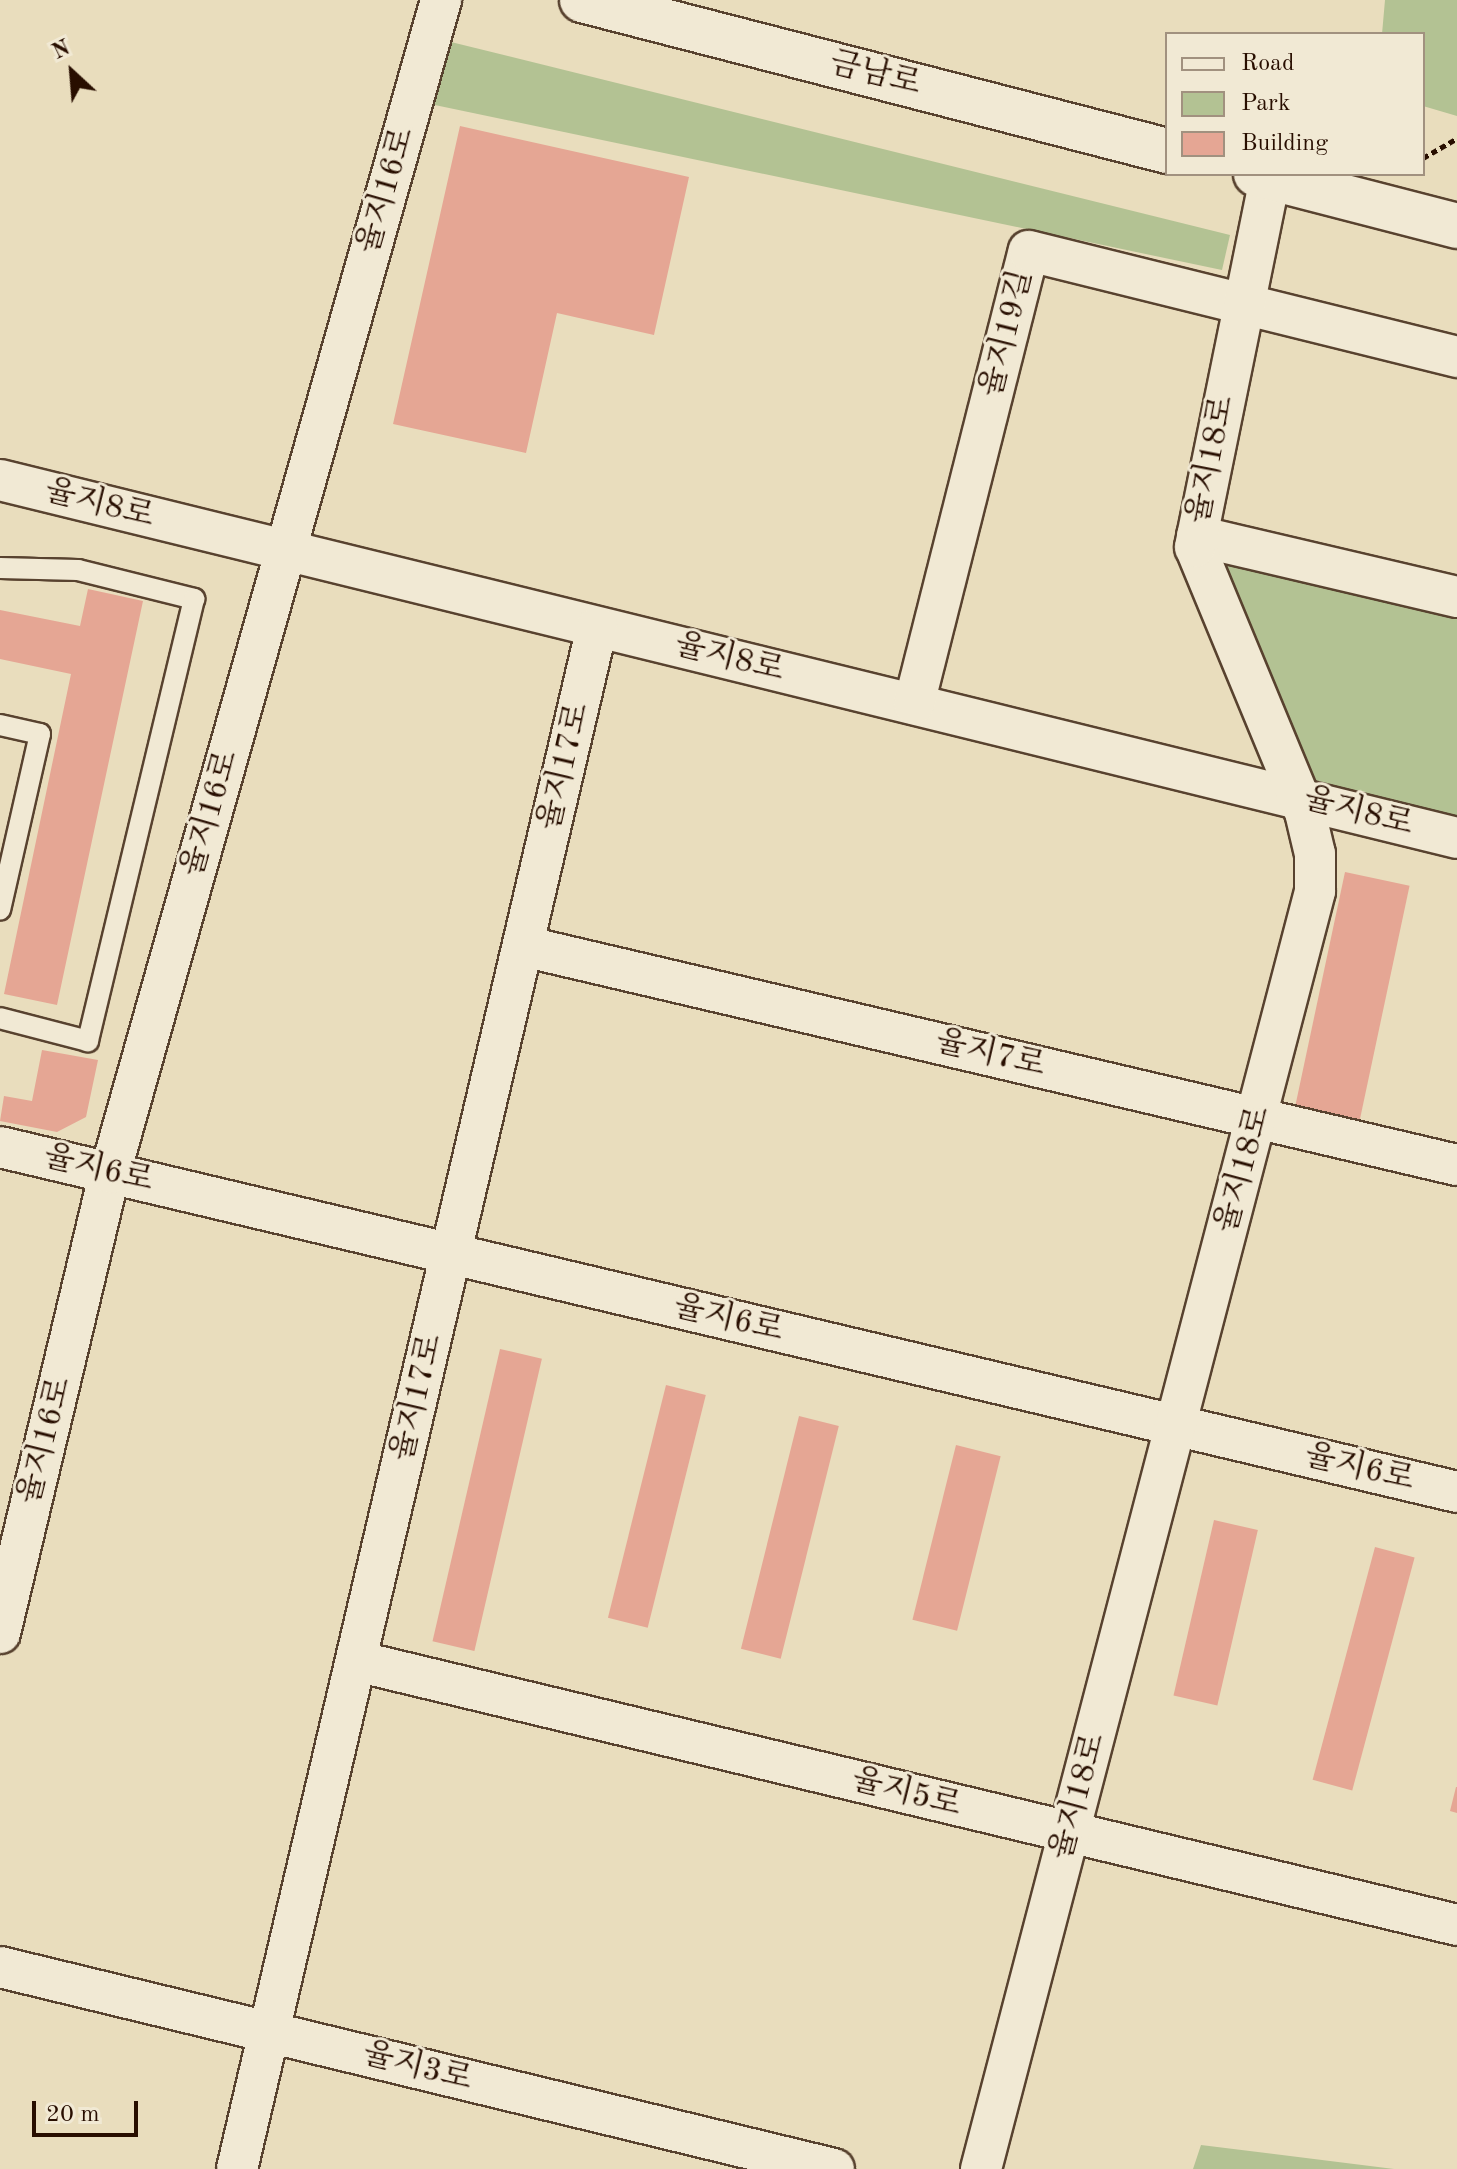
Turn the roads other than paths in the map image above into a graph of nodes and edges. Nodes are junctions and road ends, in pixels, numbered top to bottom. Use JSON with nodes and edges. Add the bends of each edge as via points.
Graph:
{"nodes":[{"id":1,"x":441,"y":0,"type":"edge"},
{"id":2,"x":582,"y":0,"type":"edge"},
{"id":3,"x":1165,"y":150,"type":"edge"},
{"id":4,"x":1263,"y":176,"type":"edge"},
{"id":5,"x":1457,"y":226,"type":"edge"},
{"id":6,"x":1243,"y":304,"type":"junction"},
{"id":7,"x":1457,"y":357,"type":"edge"},
{"id":8,"x":0,"y":480,"type":"edge"},
{"id":9,"x":1197,"y":536,"type":"junction"},
{"id":10,"x":286,"y":550,"type":"junction"},
{"id":11,"x":0,"y":568,"type":"edge"},
{"id":12,"x":1457,"y":597,"type":"edge"},
{"id":13,"x":597,"y":627,"type":"junction"},
{"id":14,"x":914,"y":704,"type":"junction"},
{"id":15,"x":0,"y":725,"type":"edge"},
{"id":16,"x":1300,"y":799,"type":"junction"},
{"id":17,"x":1457,"y":838,"type":"edge"},
{"id":18,"x":0,"y":910,"type":"edge"},
{"id":19,"x":523,"y":946,"type":"junction"},
{"id":20,"x":0,"y":1018,"type":"edge"},
{"id":21,"x":1258,"y":1118,"type":"junction"},
{"id":22,"x":0,"y":1147,"type":"edge"},
{"id":23,"x":1457,"y":1165,"type":"edge"},
{"id":24,"x":110,"y":1173,"type":"junction"},
{"id":25,"x":451,"y":1254,"type":"junction"},
{"id":26,"x":1176,"y":1425,"type":"junction"},
{"id":27,"x":1457,"y":1492,"type":"edge"},
{"id":28,"x":0,"y":1633,"type":"edge"},
{"id":29,"x":356,"y":1661,"type":"junction"},
{"id":30,"x":1069,"y":1834,"type":"junction"},
{"id":31,"x":1457,"y":1925,"type":"edge"},
{"id":32,"x":0,"y":1967,"type":"edge"},
{"id":33,"x":269,"y":2032,"type":"junction"},
{"id":34,"x":237,"y":2169,"type":"edge"},
{"id":35,"x":834,"y":2169,"type":"edge"},
{"id":36,"x":981,"y":2169,"type":"edge"}],
"edges":[{"from":1,"to":10,"type":"street","name":"율지16로"},
{"from":2,"to":3,"type":"street","name":"금남로"},
{"from":4,"to":5,"type":"street"},
{"from":4,"to":6,"type":"street","name":"율지18로"},
{"from":6,"to":7,"type":"street","name":"율지19길"},
{"from":6,"to":9,"type":"street","name":"율지18로"},
{"from":6,"to":14,"type":"street","name":"율지19길","via":[[1029,251]]},
{"from":8,"to":10,"type":"street","name":"율지8로"},
{"from":9,"to":12,"type":"street"},
{"from":9,"to":16,"type":"street","name":"율지18로","via":[[1195,550]]},
{"from":10,"to":13,"type":"street","name":"율지8로"},
{"from":10,"to":24,"type":"street","name":"율지16로"},
{"from":11,"to":20,"type":"lane","via":[[78,570],[194,599],[88,1041]]},
{"from":13,"to":14,"type":"street","name":"율지8로"},
{"from":13,"to":19,"type":"street","name":"율지17로"},
{"from":14,"to":16,"type":"street","name":"율지8로"},
{"from":15,"to":18,"type":"lane","via":[[40,734]]},
{"from":16,"to":17,"type":"street","name":"율지8로"},
{"from":16,"to":21,"type":"street","name":"율지18로","via":[[1312,838],[1315,891]]},
{"from":19,"to":21,"type":"street","name":"율지7로"},
{"from":19,"to":25,"type":"street","name":"율지17로"},
{"from":21,"to":23,"type":"street","name":"율지7로"},
{"from":21,"to":26,"type":"street","name":"율지18로"},
{"from":22,"to":24,"type":"street","name":"율지6로"},
{"from":24,"to":25,"type":"street","name":"율지6로"},
{"from":24,"to":28,"type":"street","name":"율지16로"},
{"from":25,"to":26,"type":"street","name":"율지6로"},
{"from":25,"to":29,"type":"street","name":"율지17로"},
{"from":26,"to":27,"type":"street","name":"율지6로"},
{"from":26,"to":30,"type":"street","name":"율지18로"},
{"from":29,"to":30,"type":"street","name":"율지5로"},
{"from":29,"to":33,"type":"street","name":"율지17로"},
{"from":30,"to":31,"type":"street","name":"율지5로"},
{"from":30,"to":36,"type":"street","name":"율지18로"},
{"from":32,"to":33,"type":"street","name":"율지3로"},
{"from":33,"to":34,"type":"street","name":"율지17로"},
{"from":33,"to":35,"type":"street","name":"율지3로"}]}
